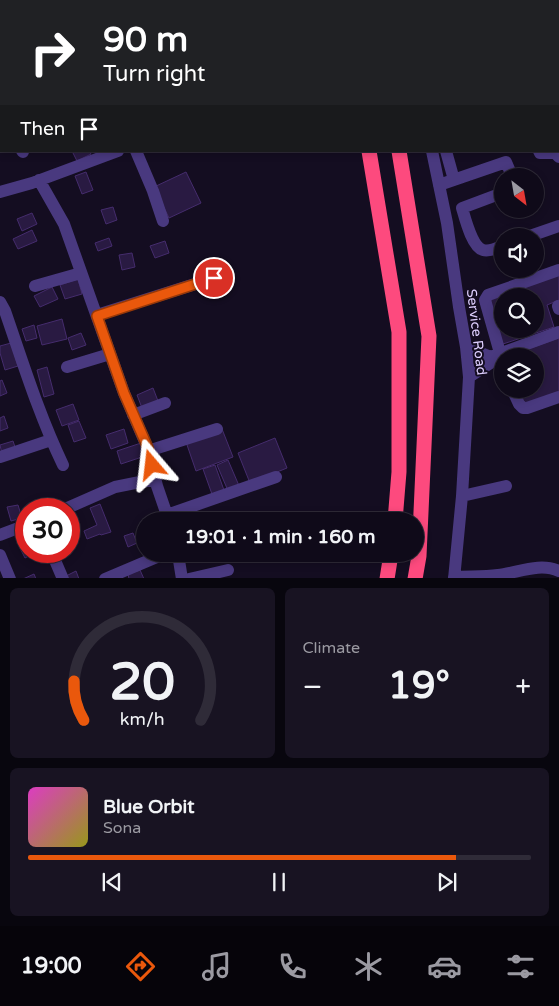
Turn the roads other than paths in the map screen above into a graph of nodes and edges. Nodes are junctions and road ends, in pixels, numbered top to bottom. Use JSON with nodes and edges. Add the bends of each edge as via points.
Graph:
{"nodes":[{"id":1,"x":115,"y":152,"type":"edge"},
{"id":2,"x":136,"y":152,"type":"edge"},
{"id":3,"x":368,"y":152,"type":"edge"},
{"id":4,"x":399,"y":152,"type":"edge"},
{"id":5,"x":432,"y":152,"type":"edge"},
{"id":6,"x":446,"y":152,"type":"edge"},
{"id":7,"x":540,"y":152,"type":"edge"},
{"id":8,"x":559,"y":157,"type":"edge"},
{"id":9,"x":509,"y":168,"type":"edge"},
{"id":10,"x":39,"y":180,"type":"junction"},
{"id":11,"x":454,"y":180,"type":"junction"},
{"id":12,"x":439,"y":185,"type":"junction"},
{"id":13,"x":0,"y":192,"type":"edge"},
{"id":14,"x":494,"y":196,"type":"edge"},
{"id":15,"x":462,"y":208,"type":"junction"},
{"id":16,"x":445,"y":214,"type":"junction"},
{"id":17,"x":163,"y":221,"type":"dead end"},
{"id":18,"x":559,"y":226,"type":"edge"},
{"id":19,"x":544,"y":231,"type":"edge"},
{"id":20,"x":494,"y":249,"type":"edge"},
{"id":21,"x":559,"y":270,"type":"edge"},
{"id":22,"x":81,"y":273,"type":"junction"},
{"id":23,"x":214,"y":278,"type":"dead end"},
{"id":24,"x":36,"y":286,"type":"dead end"},
{"id":25,"x":0,"y":302,"type":"edge"},
{"id":26,"x":97,"y":316,"type":"junction"},
{"id":27,"x":559,"y":332,"type":"edge"},
{"id":28,"x":466,"y":347,"type":"junction"},
{"id":29,"x":499,"y":348,"type":"edge"},
{"id":30,"x":523,"y":348,"type":"edge"},
{"id":31,"x":110,"y":354,"type":"junction"},
{"id":32,"x":494,"y":357,"type":"edge"},
{"id":33,"x":494,"y":361,"type":"edge"},
{"id":34,"x":67,"y":367,"type":"dead end"},
{"id":35,"x":469,"y":377,"type":"junction"},
{"id":36,"x":559,"y":397,"type":"edge"},
{"id":37,"x":516,"y":398,"type":"edge"},
{"id":38,"x":165,"y":403,"type":"dead end"},
{"id":39,"x":133,"y":415,"type":"junction"},
{"id":40,"x":217,"y":429,"type":"dead end"},
{"id":41,"x":51,"y":440,"type":"junction"},
{"id":42,"x":148,"y":451,"type":"junction"},
{"id":43,"x":0,"y":456,"type":"edge"},
{"id":44,"x":63,"y":465,"type":"dead end"},
{"id":45,"x":276,"y":477,"type":"dead end"},
{"id":46,"x":155,"y":479,"type":"junction"},
{"id":47,"x":506,"y":486,"type":"dead end"},
{"id":48,"x":462,"y":496,"type":"junction"},
{"id":49,"x":80,"y":502,"type":"edge"},
{"id":50,"x":166,"y":512,"type":"edge"},
{"id":51,"x":184,"y":512,"type":"edge"},
{"id":52,"x":396,"y":512,"type":"edge"},
{"id":53,"x":15,"y":529,"type":"edge"},
{"id":54,"x":0,"y":535,"type":"edge"},
{"id":55,"x":0,"y":555,"type":"edge"},
{"id":56,"x":144,"y":562,"type":"edge"},
{"id":57,"x":179,"y":562,"type":"edge"},
{"id":58,"x":390,"y":562,"type":"edge"},
{"id":59,"x":56,"y":563,"type":"edge"},
{"id":60,"x":228,"y":570,"type":"dead end"},
{"id":61,"x":559,"y":571,"type":"edge"},
{"id":62,"x":482,"y":577,"type":"edge"},
{"id":63,"x":10,"y":578,"type":"edge"},
{"id":64,"x":63,"y":578,"type":"edge"},
{"id":65,"x":105,"y":578,"type":"edge"},
{"id":66,"x":182,"y":578,"type":"edge"},
{"id":67,"x":189,"y":578,"type":"edge"},
{"id":68,"x":387,"y":578,"type":"edge"},
{"id":69,"x":415,"y":578,"type":"edge"},
{"id":70,"x":454,"y":578,"type":"edge"}],
"edges":[{"from":1,"to":10,"type":"street"},
{"from":2,"to":17,"type":"street"},
{"from":3,"to":52,"type":"highway","via":[[399,332],[399,472]]},
{"from":4,"to":69,"type":"highway","via":[[428,336],[419,556]]},
{"from":5,"to":12,"type":"street","name":"Service Road"},
{"from":6,"to":11,"type":"street"},
{"from":7,"to":8,"type":"street","via":[[555,153]]},
{"from":9,"to":11,"type":"street","via":[[506,162]]},
{"from":10,"to":13,"type":"street"},
{"from":10,"to":22,"type":"street","via":[[64,224]]},
{"from":11,"to":12,"type":"street"},
{"from":12,"to":16,"type":"street","name":"Service Road"},
{"from":14,"to":15,"type":"street"},
{"from":15,"to":16,"type":"street"},
{"from":15,"to":20,"type":"street","via":[[477,246],[482,250]]},
{"from":16,"to":28,"type":"street","name":"Service Road"},
{"from":18,"to":19,"type":"street"},
{"from":21,"to":29,"type":"street","via":[[485,298]]},
{"from":22,"to":24,"type":"street"},
{"from":22,"to":26,"type":"street"},
{"from":23,"to":26,"type":"street"},
{"from":25,"to":41,"type":"street"},
{"from":26,"to":31,"type":"street"},
{"from":27,"to":30,"type":"street"},
{"from":28,"to":32,"type":"street"},
{"from":28,"to":35,"type":"street","name":"Service Road"},
{"from":31,"to":34,"type":"street"},
{"from":31,"to":39,"type":"street"},
{"from":33,"to":35,"type":"street"},
{"from":35,"to":48,"type":"street","name":"Service Road"},
{"from":36,"to":37,"type":"street","via":[[527,408],[523,408]]},
{"from":38,"to":39,"type":"street"},
{"from":39,"to":42,"type":"street"},
{"from":40,"to":42,"type":"street"},
{"from":41,"to":43,"type":"street"},
{"from":41,"to":44,"type":"street"},
{"from":42,"to":46,"type":"street"},
{"from":45,"to":51,"type":"street"},
{"from":46,"to":49,"type":"street","via":[[115,487]]},
{"from":46,"to":50,"type":"street"},
{"from":47,"to":48,"type":"street"},
{"from":48,"to":70,"type":"street","name":"Service Road"},
{"from":53,"to":54,"type":"street"},
{"from":55,"to":63,"type":"street"},
{"from":56,"to":65,"type":"street"},
{"from":57,"to":66,"type":"street"},
{"from":58,"to":68,"type":"highway"},
{"from":59,"to":64,"type":"street"},
{"from":60,"to":67,"type":"street"},
{"from":61,"to":62,"type":"street","via":[[553,568],[525,569]]},
{"from":62,"to":70,"type":"street"}]}
